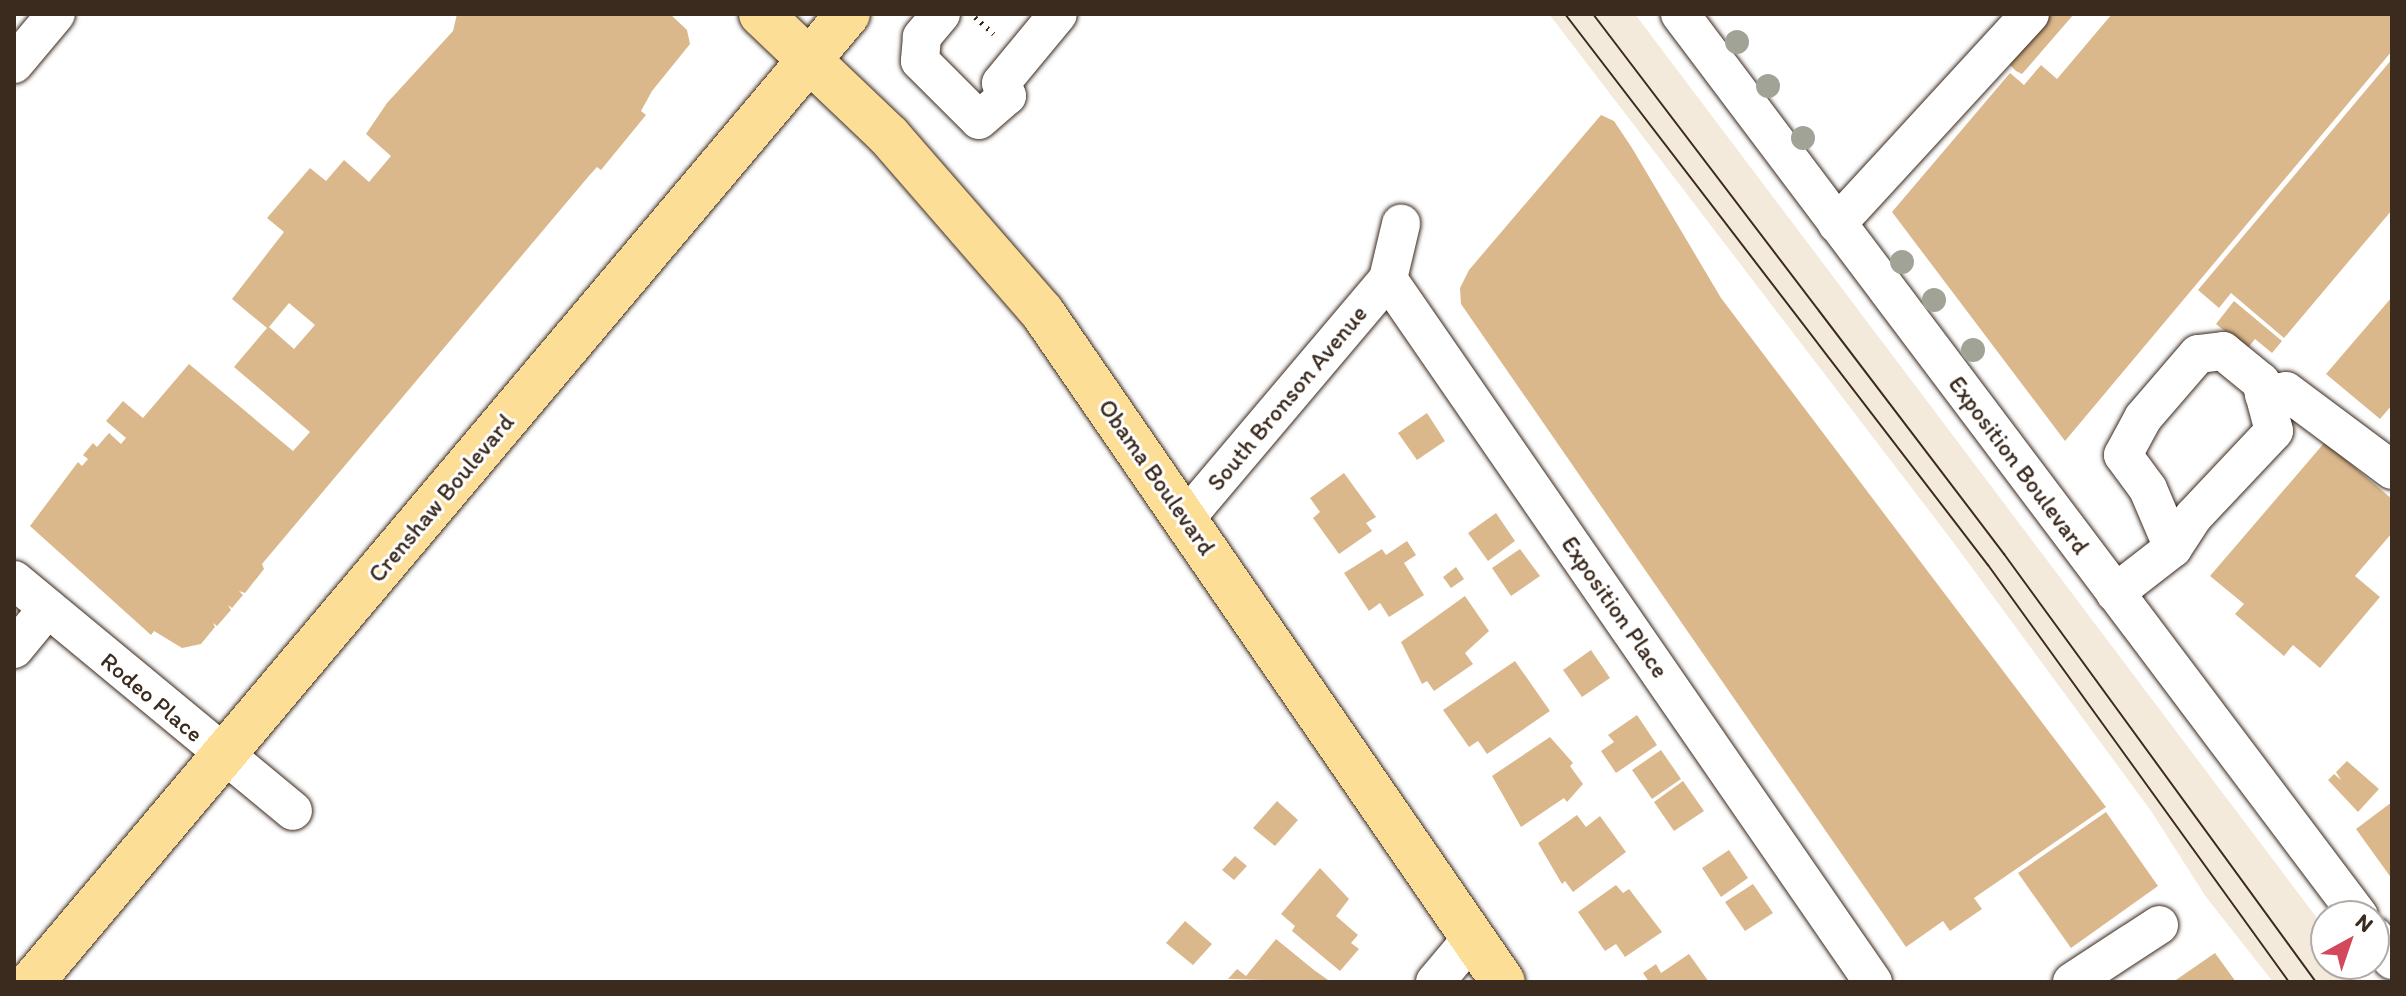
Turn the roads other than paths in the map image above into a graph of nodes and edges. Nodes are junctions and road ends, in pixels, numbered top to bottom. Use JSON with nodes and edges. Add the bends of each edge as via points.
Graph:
{"nodes":[{"id":1,"x":56,"y":14,"type":"edge"},
{"id":2,"x":761,"y":14,"type":"edge"},
{"id":3,"x":848,"y":14,"type":"edge"},
{"id":4,"x":941,"y":14,"type":"edge"},
{"id":5,"x":1058,"y":14,"type":"edge"},
{"id":6,"x":1680,"y":14,"type":"edge"},
{"id":7,"x":2030,"y":14,"type":"edge"},
{"id":8,"x":18,"y":52,"type":"edge"},
{"id":9,"x":811,"y":58,"type":"junction"},
{"id":10,"x":1401,"y":224,"type":"dead end"},
{"id":11,"x":1837,"y":224,"type":"junction"},
{"id":12,"x":1388,"y":279,"type":"junction"},
{"id":13,"x":2264,"y":395,"type":"junction"},
{"id":14,"x":2392,"y":470,"type":"edge"},
{"id":15,"x":1186,"y":518,"type":"junction"},
{"id":16,"x":2173,"y":548,"type":"junction"},
{"id":17,"x":14,"y":580,"type":"edge"},
{"id":18,"x":2115,"y":593,"type":"junction"},
{"id":19,"x":48,"y":608,"type":"junction"},
{"id":20,"x":14,"y":649,"type":"edge"},
{"id":21,"x":222,"y":757,"type":"junction"},
{"id":22,"x":293,"y":811,"type":"dead end"},
{"id":23,"x":2347,"y":900,"type":"edge"},
{"id":24,"x":2159,"y":925,"type":"dead end"},
{"id":25,"x":1472,"y":938,"type":"junction"},
{"id":26,"x":47,"y":977,"type":"edge"},
{"id":27,"x":1435,"y":982,"type":"edge"},
{"id":28,"x":1503,"y":982,"type":"edge"},
{"id":29,"x":1873,"y":982,"type":"edge"},
{"id":30,"x":2072,"y":982,"type":"edge"}],
"edges":[{"from":1,"to":8,"type":"street"},
{"from":2,"to":9,"type":"main road","name":"Obama Boulevard"},
{"from":3,"to":9,"type":"main road","name":"Crenshaw Boulevard"},
{"from":4,"to":5,"type":"street","via":[[922,37],[920,61],[979,120],[1007,96],[1001,83]]},
{"from":6,"to":11,"type":"street","name":"Exposition Boulevard"},
{"from":7,"to":11,"type":"street"},
{"from":9,"to":15,"type":"main road","name":"Obama Boulevard","via":[[889,136],[1042,312]]},
{"from":9,"to":21,"type":"main road","name":"Crenshaw Boulevard"},
{"from":10,"to":12,"type":"street"},
{"from":11,"to":18,"type":"street","name":"Exposition Boulevard"},
{"from":12,"to":15,"type":"street","name":"South Bronson Avenue"},
{"from":12,"to":29,"type":"street","name":"Exposition Place"},
{"from":13,"to":14,"type":"street","via":[[2286,391]]},
{"from":13,"to":16,"type":"street","via":[[2274,431]]},
{"from":13,"to":16,"type":"street","via":[[2261,382],[2223,351],[2198,354],[2143,418],[2123,455],[2148,489]]},
{"from":15,"to":25,"type":"main road","name":"Obama Boulevard"},
{"from":16,"to":18,"type":"street"},
{"from":17,"to":19,"type":"street","name":"Rodeo Place"},
{"from":18,"to":23,"type":"street","name":"Exposition Boulevard"},
{"from":19,"to":20,"type":"street"},
{"from":19,"to":21,"type":"street","name":"Rodeo Place"},
{"from":21,"to":22,"type":"street","name":"Rodeo Place"},
{"from":21,"to":26,"type":"main road","name":"Crenshaw Boulevard"},
{"from":24,"to":30,"type":"street"},
{"from":25,"to":27,"type":"street"},
{"from":25,"to":28,"type":"main road","name":"Obama Boulevard"}]}
